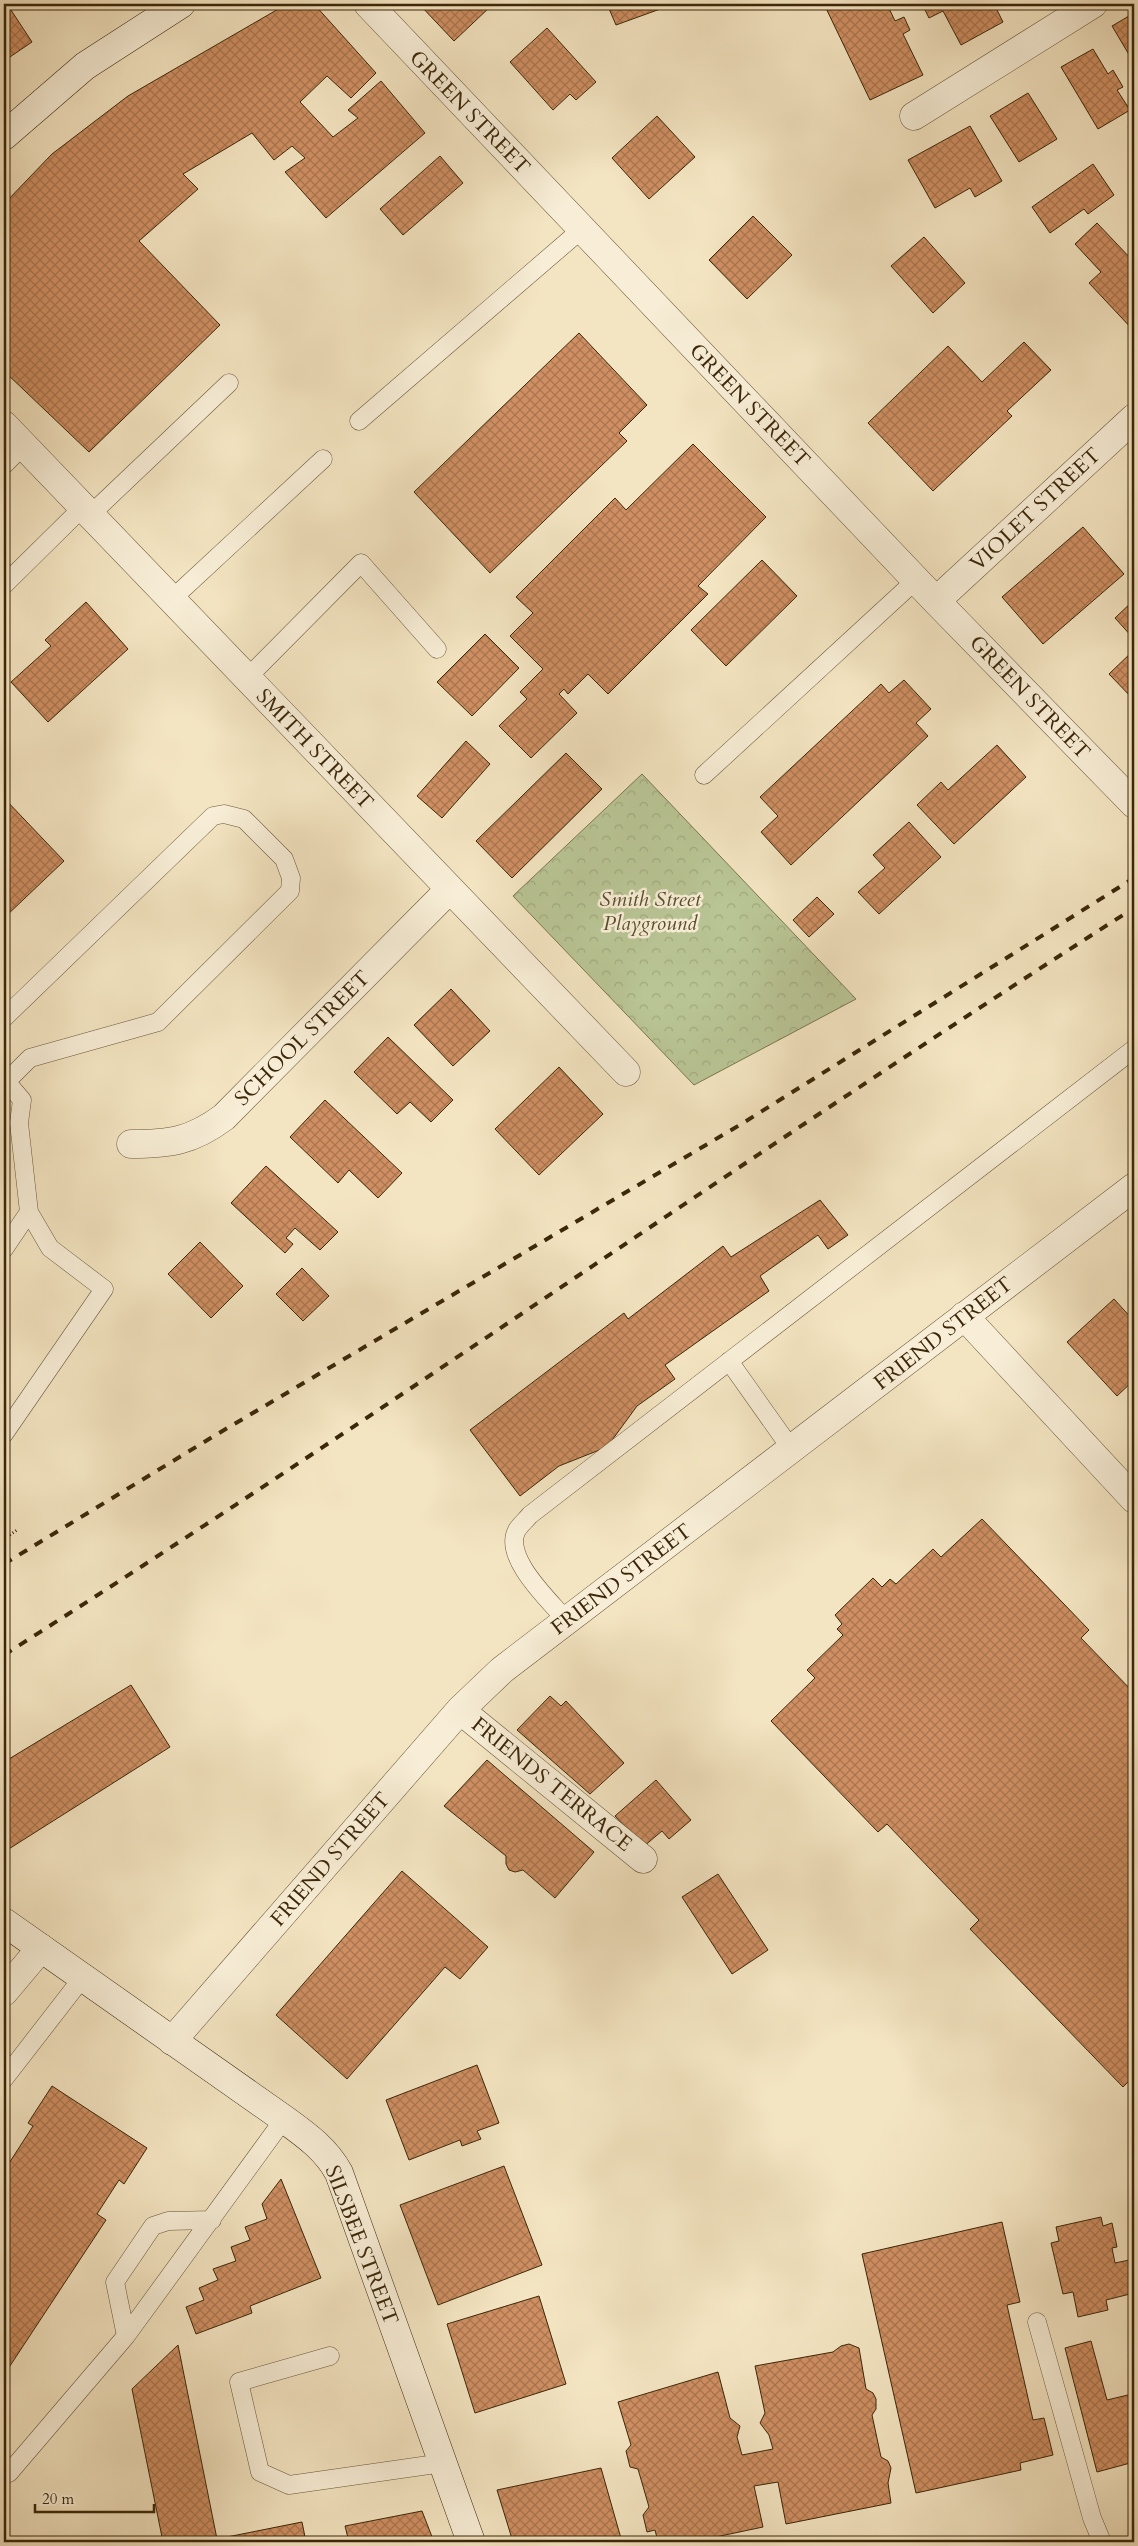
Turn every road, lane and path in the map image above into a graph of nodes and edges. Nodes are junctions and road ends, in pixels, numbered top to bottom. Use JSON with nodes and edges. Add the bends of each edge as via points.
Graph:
{"nodes":[{"id":1,"x":181,"y":4,"type":"edge"},
{"id":2,"x":368,"y":4,"type":"edge"},
{"id":3,"x":1094,"y":4,"type":"edge"},
{"id":4,"x":914,"y":116,"type":"dead end"},
{"id":5,"x":4,"y":136,"type":"edge"},
{"id":6,"x":582,"y":229,"type":"junction"},
{"id":7,"x":229,"y":383,"type":"dead end"},
{"id":8,"x":1134,"y":418,"type":"edge"},
{"id":9,"x":358,"y":421,"type":"dead end"},
{"id":10,"x":4,"y":425,"type":"edge"},
{"id":11,"x":23,"y":446,"type":"junction"},
{"id":12,"x":323,"y":459,"type":"dead end"},
{"id":13,"x":4,"y":465,"type":"edge"},
{"id":14,"x":86,"y":511,"type":"junction"},
{"id":15,"x":916,"y":580,"type":"junction"},
{"id":16,"x":4,"y":585,"type":"edge"},
{"id":17,"x":172,"y":600,"type":"junction"},
{"id":18,"x":936,"y":601,"type":"junction"},
{"id":19,"x":437,"y":649,"type":"dead end"},
{"id":20,"x":247,"y":678,"type":"junction"},
{"id":21,"x":704,"y":775,"type":"dead end"},
{"id":22,"x":1133,"y":802,"type":"edge"},
{"id":23,"x":450,"y":889,"type":"junction"},
{"id":24,"x":4,"y":1018,"type":"edge"},
{"id":25,"x":1134,"y":1049,"type":"edge"},
{"id":26,"x":626,"y":1072,"type":"dead end"},
{"id":27,"x":5,"y":1081,"type":"edge"},
{"id":28,"x":131,"y":1144,"type":"dead end"},
{"id":29,"x":1134,"y":1187,"type":"edge"},
{"id":30,"x":30,"y":1212,"type":"junction"},
{"id":31,"x":4,"y":1249,"type":"edge"},
{"id":32,"x":964,"y":1316,"type":"junction"},
{"id":33,"x":729,"y":1361,"type":"junction"},
{"id":34,"x":4,"y":1434,"type":"edge"},
{"id":35,"x":792,"y":1450,"type":"junction"},
{"id":36,"x":1134,"y":1499,"type":"edge"},
{"id":37,"x":17,"y":1530,"type":"dead end"},
{"id":38,"x":4,"y":1539,"type":"edge"},
{"id":39,"x":566,"y":1620,"type":"junction"},
{"id":40,"x":460,"y":1710,"type":"junction"},
{"id":41,"x":643,"y":1859,"type":"dead end"},
{"id":42,"x":4,"y":1922,"type":"edge"},
{"id":43,"x":41,"y":1948,"type":"junction"},
{"id":44,"x":83,"y":1977,"type":"junction"},
{"id":45,"x":4,"y":1992,"type":"edge"},
{"id":46,"x":172,"y":2040,"type":"junction"},
{"id":47,"x":4,"y":2079,"type":"edge"},
{"id":48,"x":284,"y":2119,"type":"junction"},
{"id":49,"x":212,"y":2220,"type":"junction"},
{"id":50,"x":1037,"y":2322,"type":"dead end"},
{"id":51,"x":126,"y":2336,"type":"junction"},
{"id":52,"x":330,"y":2356,"type":"dead end"},
{"id":53,"x":443,"y":2463,"type":"junction"},
{"id":54,"x":4,"y":2475,"type":"edge"},
{"id":55,"x":471,"y":2542,"type":"edge"},
{"id":56,"x":1102,"y":2542,"type":"edge"}],
"edges":[{"from":1,"to":5,"type":"street","via":[[84,66]]},
{"from":2,"to":6,"type":"street","name":"GREEN STREET"},
{"from":3,"to":4,"type":"street"},
{"from":6,"to":9,"type":"lane"},
{"from":6,"to":15,"type":"street","name":"GREEN STREET"},
{"from":7,"to":14,"type":"lane"},
{"from":8,"to":18,"type":"street","name":"VIOLET STREET"},
{"from":10,"to":11,"type":"street","name":"SMITH STREET"},
{"from":11,"to":13,"type":"lane"},
{"from":11,"to":14,"type":"street","name":"SMITH STREET"},
{"from":12,"to":17,"type":"lane"},
{"from":14,"to":16,"type":"lane"},
{"from":14,"to":17,"type":"street","name":"SMITH STREET"},
{"from":15,"to":18,"type":"street","name":"GREEN STREET"},
{"from":15,"to":21,"type":"lane"},
{"from":17,"to":20,"type":"street","name":"SMITH STREET"},
{"from":18,"to":22,"type":"street","name":"GREEN STREET"},
{"from":19,"to":20,"type":"lane","via":[[362,563]]},
{"from":20,"to":23,"type":"street","name":"SMITH STREET"},
{"from":23,"to":26,"type":"street","name":"SMITH STREET"},
{"from":23,"to":28,"type":"street","name":"SCHOOL STREET","via":[[224,1117],[197,1135],[181,1140],[164,1144]]},
{"from":24,"to":27,"type":"lane","via":[[212,816],[224,814],[244,819],[284,858],[291,878],[290,891],[158,1022],[30,1058]]},
{"from":25,"to":33,"type":"lane"},
{"from":27,"to":30,"type":"lane","via":[[22,1100],[19,1123]]},
{"from":29,"to":32,"type":"street","name":"FRIEND STREET"},
{"from":30,"to":31,"type":"lane"},
{"from":30,"to":34,"type":"lane","via":[[50,1248],[104,1289]]},
{"from":32,"to":35,"type":"street","name":"FRIEND STREET"},
{"from":32,"to":36,"type":"street"},
{"from":33,"to":35,"type":"lane"},
{"from":33,"to":39,"type":"lane","via":[[530,1515],[516,1530],[514,1548],[519,1563]]},
{"from":35,"to":39,"type":"street","name":"FRIEND STREET"},
{"from":37,"to":38,"type":"path"},
{"from":39,"to":40,"type":"street","name":"FRIEND STREET","via":[[502,1670]]},
{"from":40,"to":41,"type":"street","name":"FRIENDS TERRACE"},
{"from":40,"to":46,"type":"street","name":"FRIEND STREET"},
{"from":42,"to":43,"type":"street","name":"SILSBEE STREET"},
{"from":43,"to":44,"type":"street","name":"SILSBEE STREET"},
{"from":43,"to":45,"type":"street"},
{"from":44,"to":46,"type":"street","name":"SILSBEE STREET"},
{"from":44,"to":47,"type":"lane"},
{"from":46,"to":48,"type":"street","name":"SILSBEE STREET"},
{"from":48,"to":49,"type":"lane"},
{"from":48,"to":53,"type":"street","name":"SILSBEE STREET","via":[[323,2150],[339,2173]]},
{"from":49,"to":51,"type":"lane"},
{"from":49,"to":51,"type":"lane","via":[[168,2221],[153,2226],[115,2282]]},
{"from":50,"to":56,"type":"lane","via":[[1092,2518]]},
{"from":51,"to":54,"type":"lane"},
{"from":52,"to":53,"type":"lane","via":[[239,2382],[260,2472],[289,2485]]},
{"from":53,"to":55,"type":"street","name":"SILSBEE STREET"}]}
